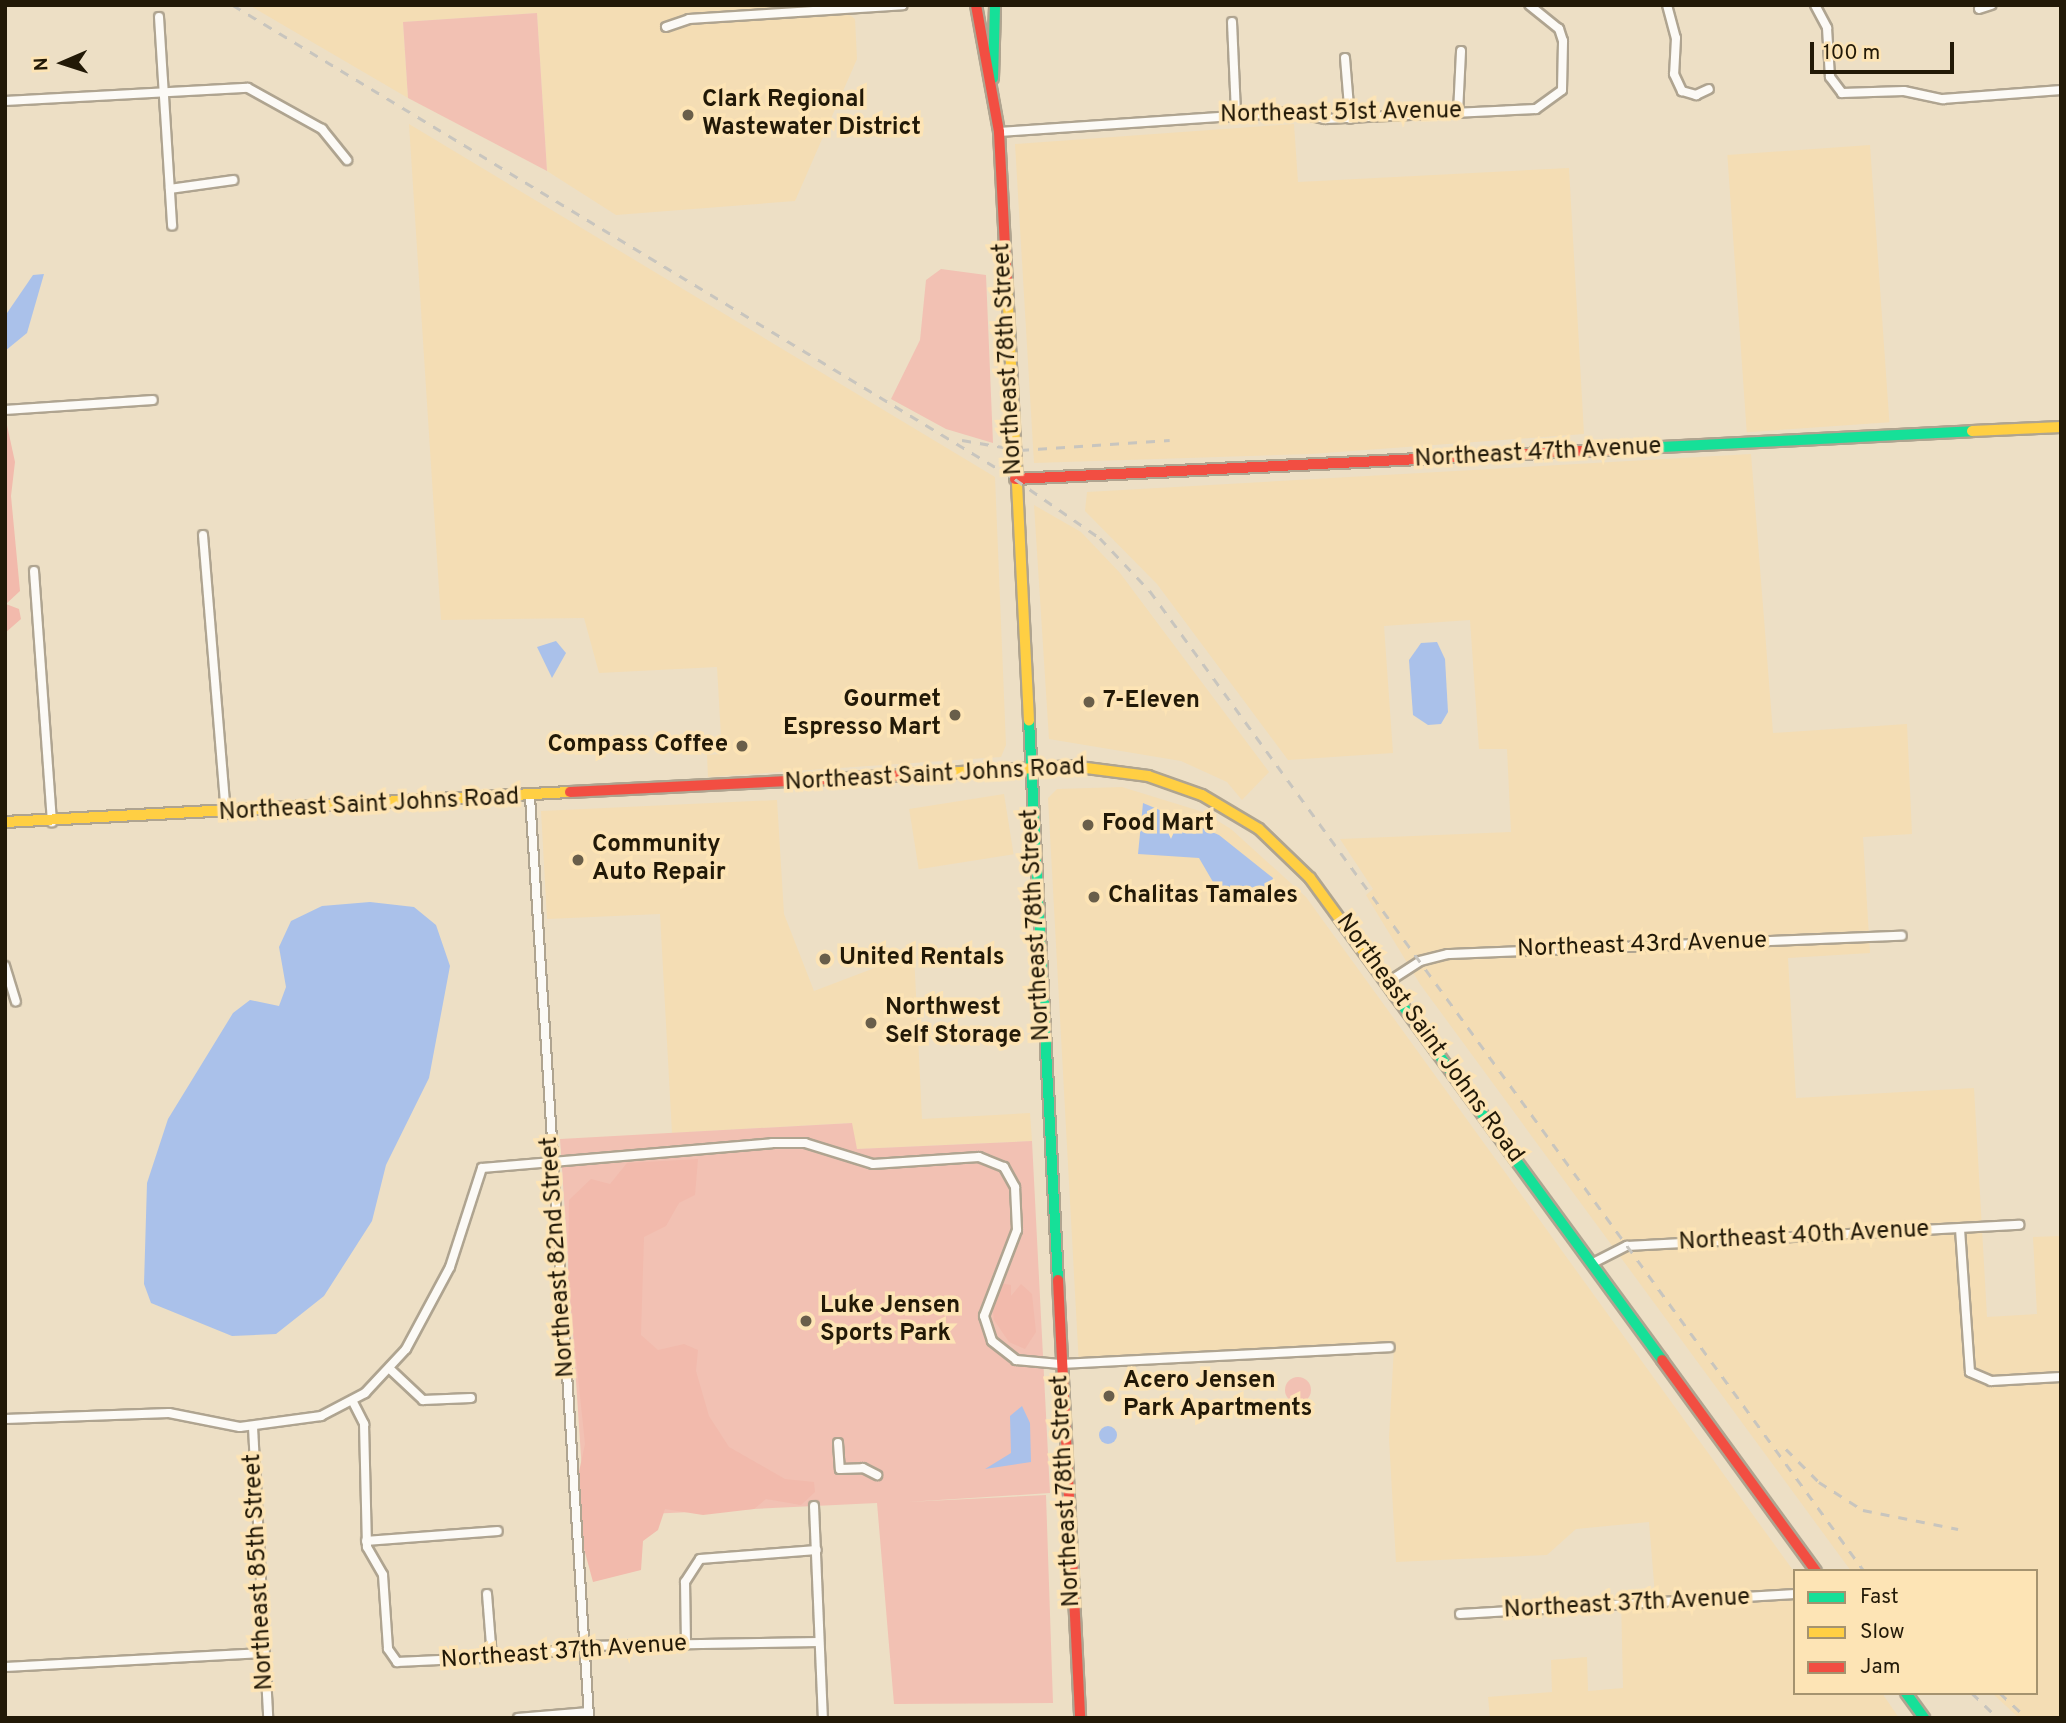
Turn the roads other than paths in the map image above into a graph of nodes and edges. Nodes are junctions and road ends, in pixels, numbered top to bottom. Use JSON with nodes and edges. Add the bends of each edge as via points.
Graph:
{"nodes":[{"id":1,"x":903,"y":5,"type":"edge"},
{"id":2,"x":976,"y":5,"type":"edge"},
{"id":3,"x":995,"y":5,"type":"edge"},
{"id":4,"x":1529,"y":5,"type":"edge"},
{"id":5,"x":1668,"y":5,"type":"edge"},
{"id":6,"x":1815,"y":5,"type":"edge"},
{"id":7,"x":1991,"y":5,"type":"edge"},
{"id":8,"x":1979,"y":9,"type":"dead end"},
{"id":9,"x":159,"y":17,"type":"dead end"},
{"id":10,"x":1232,"y":22,"type":"dead end"},
{"id":11,"x":666,"y":27,"type":"dead end"},
{"id":12,"x":1461,"y":51,"type":"dead end"},
{"id":13,"x":1345,"y":58,"type":"dead end"},
{"id":14,"x":993,"y":78,"type":"junction"},
{"id":15,"x":1709,"y":89,"type":"dead end"},
{"id":16,"x":2061,"y":90,"type":"edge"},
{"id":17,"x":164,"y":92,"type":"junction"},
{"id":18,"x":5,"y":102,"type":"edge"},
{"id":19,"x":1458,"y":113,"type":"junction"},
{"id":20,"x":1236,"y":115,"type":"junction"},
{"id":21,"x":1349,"y":119,"type":"junction"},
{"id":22,"x":999,"y":132,"type":"junction"},
{"id":23,"x":347,"y":160,"type":"dead end"},
{"id":24,"x":233,"y":180,"type":"dead end"},
{"id":25,"x":170,"y":189,"type":"junction"},
{"id":26,"x":172,"y":226,"type":"dead end"},
{"id":27,"x":153,"y":400,"type":"dead end"},
{"id":28,"x":5,"y":410,"type":"edge"},
{"id":29,"x":2061,"y":426,"type":"edge"},
{"id":30,"x":1015,"y":478,"type":"junction"},
{"id":31,"x":203,"y":535,"type":"dead end"},
{"id":32,"x":34,"y":572,"type":"dead end"},
{"id":33,"x":1028,"y":768,"type":"junction"},
{"id":34,"x":530,"y":797,"type":"junction"},
{"id":35,"x":226,"y":814,"type":"junction"},
{"id":36,"x":5,"y":822,"type":"edge"},
{"id":37,"x":52,"y":822,"type":"junction"},
{"id":38,"x":1902,"y":936,"type":"dead end"},
{"id":39,"x":6,"y":967,"type":"edge"},
{"id":40,"x":1388,"y":982,"type":"junction"},
{"id":41,"x":16,"y":1001,"type":"dead end"},
{"id":42,"x":552,"y":1164,"type":"junction"},
{"id":43,"x":2019,"y":1225,"type":"dead end"},
{"id":44,"x":1960,"y":1229,"type":"junction"},
{"id":45,"x":1593,"y":1263,"type":"junction"},
{"id":46,"x":1390,"y":1347,"type":"dead end"},
{"id":47,"x":1060,"y":1364,"type":"junction"},
{"id":48,"x":391,"y":1370,"type":"junction"},
{"id":49,"x":2061,"y":1377,"type":"edge"},
{"id":50,"x":471,"y":1398,"type":"dead end"},
{"id":51,"x":353,"y":1402,"type":"junction"},
{"id":52,"x":5,"y":1419,"type":"edge"},
{"id":53,"x":253,"y":1427,"type":"junction"},
{"id":54,"x":838,"y":1443,"type":"dead end"},
{"id":55,"x":877,"y":1475,"type":"dead end"},
{"id":56,"x":814,"y":1506,"type":"dead end"},
{"id":57,"x":498,"y":1531,"type":"dead end"},
{"id":58,"x":366,"y":1541,"type":"junction"},
{"id":59,"x":817,"y":1550,"type":"junction"},
{"id":60,"x":1815,"y":1569,"type":"edge"},
{"id":61,"x":488,"y":1594,"type":"dead end"},
{"id":62,"x":1793,"y":1594,"type":"edge"},
{"id":63,"x":1460,"y":1614,"type":"dead end"},
{"id":64,"x":819,"y":1642,"type":"junction"},
{"id":65,"x":686,"y":1644,"type":"junction"},
{"id":66,"x":584,"y":1646,"type":"junction"},
{"id":67,"x":264,"y":1653,"type":"junction"},
{"id":68,"x":492,"y":1658,"type":"junction"},
{"id":69,"x":5,"y":1667,"type":"edge"},
{"id":70,"x":1907,"y":1695,"type":"edge"},
{"id":71,"x":589,"y":1715,"type":"edge"},
{"id":72,"x":268,"y":1718,"type":"edge"},
{"id":73,"x":518,"y":1718,"type":"edge"},
{"id":74,"x":823,"y":1718,"type":"edge"},
{"id":75,"x":1080,"y":1718,"type":"edge"},
{"id":76,"x":1924,"y":1718,"type":"edge"}],
"edges":[{"from":1,"to":11,"type":"street","via":[[689,19]]},
{"from":2,"to":14,"type":"main road"},
{"from":3,"to":14,"type":"main road"},
{"from":4,"to":19,"type":"street","name":"Northeast 51st Avenue","via":[[1559,29],[1563,41],[1565,81],[1556,99],[1536,109]]},
{"from":5,"to":15,"type":"street","via":[[1676,38],[1674,74],[1682,91],[1696,95]]},
{"from":6,"to":16,"type":"street","via":[[1827,28],[1837,89],[1943,99]]},
{"from":7,"to":8,"type":"street"},
{"from":9,"to":17,"type":"street"},
{"from":10,"to":20,"type":"street"},
{"from":12,"to":19,"type":"street"},
{"from":13,"to":21,"type":"street"},
{"from":14,"to":22,"type":"main road","name":"Northeast 78th Street"},
{"from":17,"to":18,"type":"street"},
{"from":17,"to":23,"type":"street","via":[[254,89],[322,129]]},
{"from":17,"to":25,"type":"street"},
{"from":19,"to":21,"type":"street","name":"Northeast 51st Avenue"},
{"from":20,"to":21,"type":"street","name":"Northeast 51st Avenue"},
{"from":20,"to":22,"type":"street","name":"Northeast 51st Avenue"},
{"from":22,"to":30,"type":"main road","name":"Northeast 78th Street"},
{"from":24,"to":25,"type":"street"},
{"from":25,"to":26,"type":"street"},
{"from":27,"to":28,"type":"street"},
{"from":29,"to":30,"type":"main road","name":"Northeast 47th Avenue"},
{"from":30,"to":33,"type":"main road","name":"Northeast 78th Street"},
{"from":31,"to":35,"type":"street"},
{"from":32,"to":37,"type":"street"},
{"from":33,"to":34,"type":"main road","name":"Northeast Saint Johns Road"},
{"from":33,"to":40,"type":"main road","name":"Northeast Saint Johns Road","via":[[1080,766],[1148,776],[1233,811],[1311,878]]},
{"from":33,"to":47,"type":"main road","name":"Northeast 78th Street"},
{"from":34,"to":35,"type":"main road","name":"Northeast Saint Johns Road"},
{"from":34,"to":42,"type":"street","name":"Northeast 82nd Street"},
{"from":35,"to":37,"type":"main road","name":"Northeast Saint Johns Road"},
{"from":36,"to":37,"type":"main road","name":"Northeast Saint Johns Road"},
{"from":38,"to":40,"type":"street","name":"Northeast 43rd Avenue","via":[[1448,954],[1420,961]]},
{"from":39,"to":41,"type":"street"},
{"from":40,"to":45,"type":"main road","name":"Northeast Saint Johns Road"},
{"from":42,"to":47,"type":"street","via":[[646,1150],[788,1142],[873,1164],[979,1157],[1004,1167],[1015,1187],[1017,1230],[986,1302],[986,1328],[995,1345],[1016,1360]]},
{"from":42,"to":48,"type":"street","via":[[479,1171],[450,1267]]},
{"from":42,"to":66,"type":"street","name":"Northeast 82nd Street"},
{"from":43,"to":44,"type":"street","name":"Northeast 40th Avenue"},
{"from":44,"to":45,"type":"street","name":"Northeast 40th Avenue","via":[[1627,1246]]},
{"from":44,"to":49,"type":"street","via":[[1970,1372],[1991,1381]]},
{"from":45,"to":60,"type":"main road","name":"Northeast Saint Johns Road"},
{"from":46,"to":47,"type":"street"},
{"from":47,"to":75,"type":"main road","name":"Northeast 78th Street"},
{"from":48,"to":50,"type":"street","via":[[423,1400]]},
{"from":48,"to":51,"type":"street"},
{"from":51,"to":53,"type":"street","via":[[299,1422]]},
{"from":51,"to":58,"type":"street","via":[[363,1424]]},
{"from":52,"to":53,"type":"street","via":[[169,1413]]},
{"from":53,"to":67,"type":"street","name":"Northeast 85th Street"},
{"from":54,"to":55,"type":"street","via":[[840,1469],[863,1468]]},
{"from":56,"to":59,"type":"street"},
{"from":57,"to":58,"type":"street"},
{"from":58,"to":68,"type":"street","name":"Northeast 37th Avenue","via":[[383,1575],[394,1660]]},
{"from":59,"to":64,"type":"street"},
{"from":59,"to":65,"type":"street","via":[[713,1556],[695,1564],[685,1582]]},
{"from":61,"to":68,"type":"street"},
{"from":62,"to":63,"type":"street","name":"Northeast 37th Avenue"},
{"from":64,"to":65,"type":"street","name":"Northeast 37th Avenue"},
{"from":64,"to":74,"type":"street"},
{"from":65,"to":66,"type":"street","name":"Northeast 37th Avenue"},
{"from":66,"to":68,"type":"street","name":"Northeast 37th Avenue"},
{"from":66,"to":71,"type":"street","name":"Northeast 82nd Street"},
{"from":67,"to":69,"type":"street"},
{"from":67,"to":72,"type":"street","name":"Northeast 85th Street"},
{"from":70,"to":76,"type":"main road"},
{"from":71,"to":73,"type":"street"}]}
